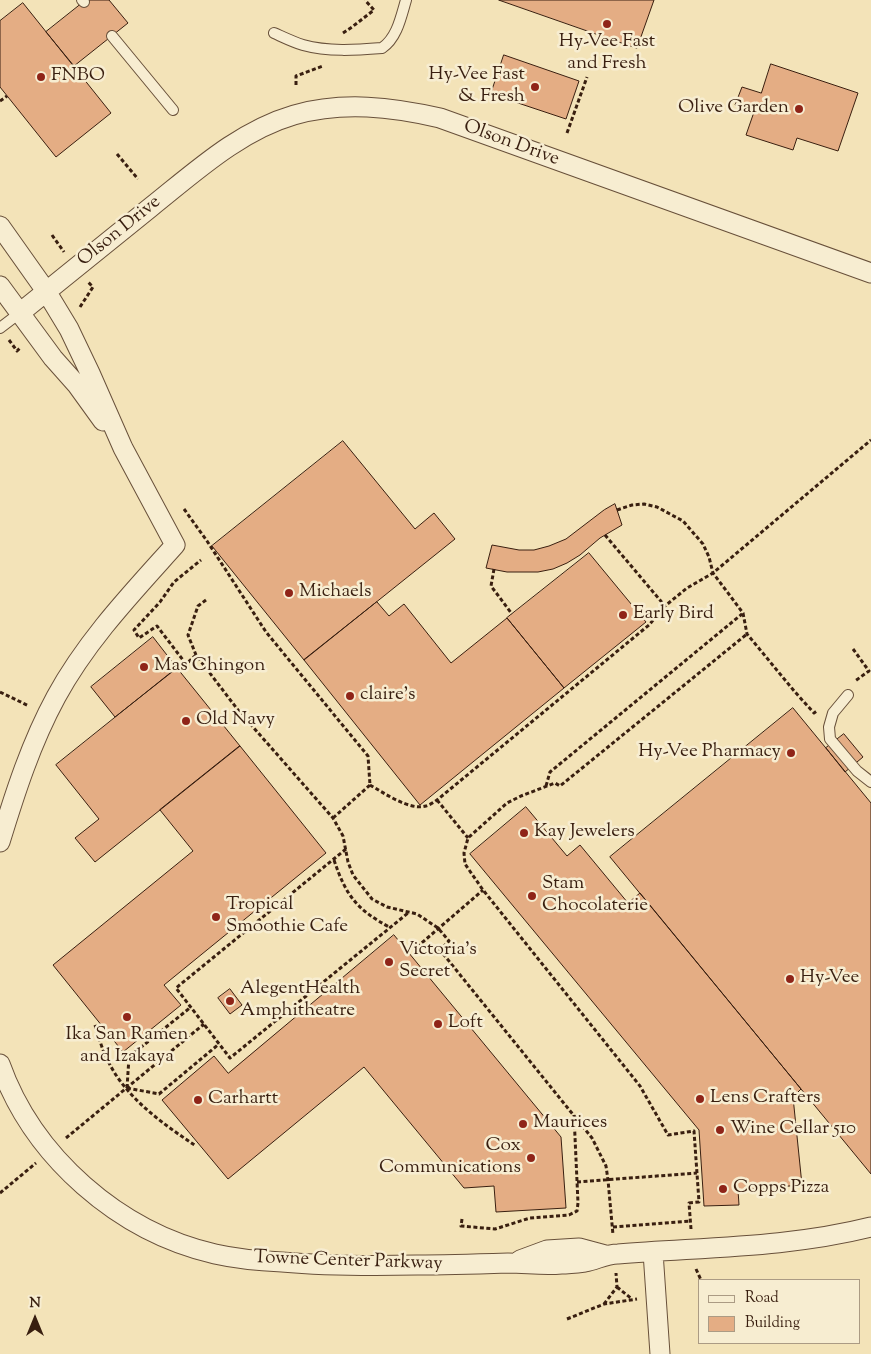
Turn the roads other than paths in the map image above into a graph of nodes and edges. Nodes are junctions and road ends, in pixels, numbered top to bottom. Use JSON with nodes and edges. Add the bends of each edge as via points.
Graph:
{"nodes":[{"id":1,"x":406,"y":0,"type":"edge"},
{"id":2,"x":274,"y":33,"type":"dead end"},
{"id":3,"x":112,"y":36,"type":"dead end"},
{"id":4,"x":173,"y":110,"type":"dead end"},
{"id":5,"x":0,"y":226,"type":"edge"},
{"id":6,"x":871,"y":273,"type":"edge"},
{"id":7,"x":0,"y":286,"type":"edge"},
{"id":8,"x":46,"y":291,"type":"junction"},
{"id":9,"x":20,"y":312,"type":"junction"},
{"id":10,"x":0,"y":328,"type":"edge"},
{"id":11,"x":123,"y":448,"type":"junction"},
{"id":12,"x":848,"y":695,"type":"dead end"},
{"id":13,"x":871,"y":782,"type":"edge"},
{"id":14,"x":0,"y":842,"type":"edge"},
{"id":15,"x":0,"y":1064,"type":"edge"},
{"id":16,"x":871,"y":1227,"type":"edge"},
{"id":17,"x":653,"y":1252,"type":"junction"},
{"id":18,"x":660,"y":1354,"type":"edge"}],
"edges":[{"from":1,"to":2,"type":"lane","via":[[395,34],[382,48],[331,50],[301,45]]},
{"from":3,"to":4,"type":"lane"},
{"from":5,"to":8,"type":"street"},
{"from":6,"to":8,"type":"street","name":"Olson Drive","via":[[440,118],[411,111],[353,106],[295,115],[268,124],[244,138],[221,152]]},
{"from":7,"to":9,"type":"street"},
{"from":8,"to":9,"type":"street","name":"Olson Drive"},
{"from":8,"to":11,"type":"street","via":[[69,329]]},
{"from":9,"to":10,"type":"lane"},
{"from":9,"to":11,"type":"street"},
{"from":11,"to":14,"type":"street","via":[[175,545],[108,622],[56,697],[25,764]]},
{"from":12,"to":13,"type":"lane","via":[[833,714],[830,739],[857,771]]},
{"from":15,"to":17,"type":"street","name":"Towne Center Parkway","via":[[26,1118],[60,1163],[80,1183],[132,1220],[187,1246],[252,1260],[374,1266],[510,1264],[547,1250],[579,1248],[606,1255]]},
{"from":16,"to":17,"type":"street","name":"Towne Center Parkway","via":[[845,1234],[765,1245]]},
{"from":17,"to":18,"type":"street"}]}
